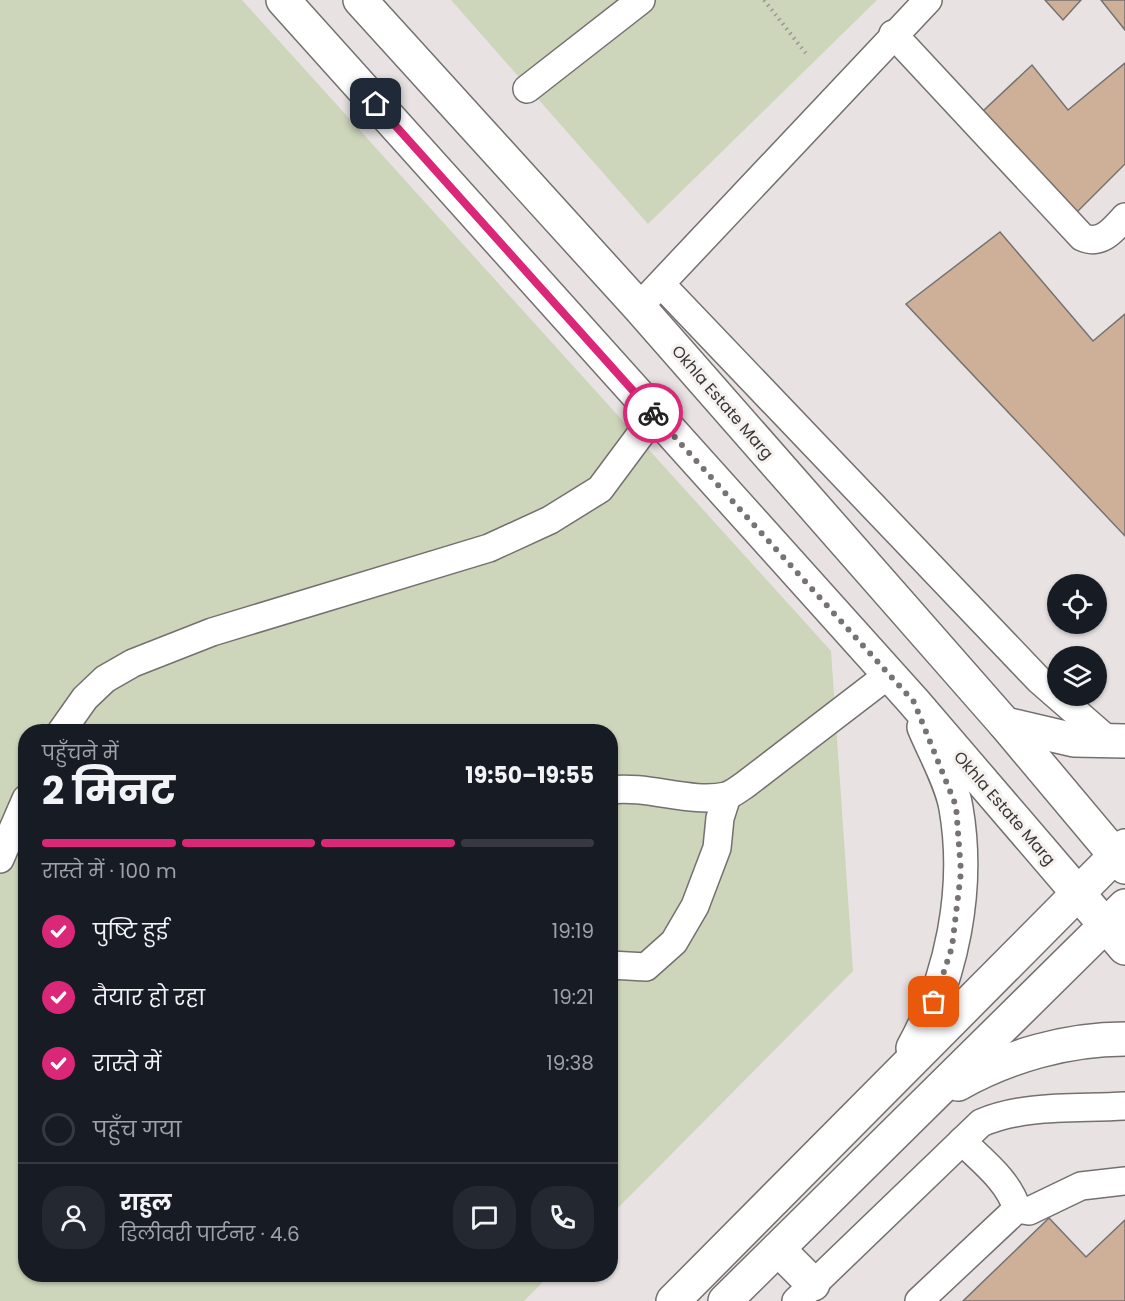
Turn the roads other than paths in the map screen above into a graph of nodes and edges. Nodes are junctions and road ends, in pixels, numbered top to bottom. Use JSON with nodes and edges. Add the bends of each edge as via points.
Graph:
{"nodes":[{"id":1,"x":283,"y":0,"type":"edge"},
{"id":2,"x":360,"y":0,"type":"edge"},
{"id":3,"x":641,"y":0,"type":"edge"},
{"id":4,"x":928,"y":0,"type":"edge"},
{"id":5,"x":893,"y":34,"type":"junction"},
{"id":6,"x":527,"y":89,"type":"dead end"},
{"id":7,"x":1125,"y":217,"type":"edge"},
{"id":8,"x":650,"y":295,"type":"junction"},
{"id":9,"x":655,"y":415,"type":"junction"},
{"id":10,"x":888,"y":675,"type":"junction"},
{"id":11,"x":914,"y":702,"type":"junction"},
{"id":12,"x":67,"y":724,"type":"edge"},
{"id":13,"x":1005,"y":724,"type":"junction"},
{"id":14,"x":1117,"y":741,"type":"edge"},
{"id":15,"x":618,"y":789,"type":"edge"},
{"id":16,"x":727,"y":796,"type":"junction"},
{"id":17,"x":18,"y":817,"type":"edge"},
{"id":18,"x":1122,"y":856,"type":"edge"},
{"id":19,"x":0,"y":859,"type":"edge"},
{"id":20,"x":1078,"y":894,"type":"junction"},
{"id":21,"x":1118,"y":927,"type":"edge"},
{"id":22,"x":618,"y":965,"type":"edge"},
{"id":23,"x":1125,"y":1039,"type":"edge"},
{"id":24,"x":900,"y":1073,"type":"junction"},
{"id":25,"x":926,"y":1103,"type":"junction"},
{"id":26,"x":1125,"y":1106,"type":"edge"},
{"id":27,"x":962,"y":1141,"type":"junction"},
{"id":28,"x":1125,"y":1181,"type":"edge"},
{"id":29,"x":1017,"y":1209,"type":"junction"},
{"id":30,"x":778,"y":1249,"type":"junction"},
{"id":31,"x":804,"y":1293,"type":"edge"},
{"id":32,"x":673,"y":1301,"type":"edge"},
{"id":33,"x":725,"y":1301,"type":"edge"},
{"id":34,"x":919,"y":1301,"type":"edge"}],
"edges":[{"from":1,"to":9,"type":"main road","name":"Okhla Estate Marg"},
{"from":2,"to":8,"type":"main road","name":"Okhla Estate Marg"},
{"from":3,"to":6,"type":"street"},
{"from":4,"to":5,"type":"street"},
{"from":5,"to":7,"type":"street","via":[[1082,237],[1089,241],[1104,237]]},
{"from":5,"to":8,"type":"street"},
{"from":8,"to":13,"type":"main road","name":"Okhla Estate Marg"},
{"from":8,"to":14,"type":"street","via":[[1031,672]]},
{"from":9,"to":10,"type":"main road","name":"Okhla Estate Marg"},
{"from":9,"to":12,"type":"street","via":[[600,489],[550,520],[489,548],[212,632],[133,663],[105,679]]},
{"from":10,"to":11,"type":"main road","name":"Okhla Estate Marg"},
{"from":10,"to":16,"type":"street"},
{"from":11,"to":20,"type":"main road","name":"Okhla Estate Marg"},
{"from":11,"to":24,"type":"main road","via":[[956,806],[961,872],[952,947],[928,1020]]},
{"from":13,"to":14,"type":"main road","via":[[1051,736]]},
{"from":13,"to":18,"type":"main road","name":"Okhla Estate Marg"},
{"from":15,"to":16,"type":"street"},
{"from":16,"to":22,"type":"street","via":[[717,848],[695,906],[674,942],[646,967]]},
{"from":17,"to":19,"type":"street"},
{"from":18,"to":20,"type":"main road"},
{"from":20,"to":21,"type":"main road","name":"Okhla Estate Marg"},
{"from":20,"to":24,"type":"main road"},
{"from":21,"to":25,"type":"main road"},
{"from":23,"to":25,"type":"main road","via":[[1038,1050],[980,1072]]},
{"from":24,"to":32,"type":"main road"},
{"from":25,"to":30,"type":"main road"},
{"from":26,"to":27,"type":"street","via":[[1003,1114],[981,1123]]},
{"from":27,"to":29,"type":"street","via":[[1002,1180]]},
{"from":27,"to":31,"type":"street"},
{"from":28,"to":29,"type":"street","via":[[1081,1186],[1029,1211]]},
{"from":29,"to":34,"type":"street"},
{"from":30,"to":31,"type":"main road"},
{"from":30,"to":33,"type":"main road"}]}
